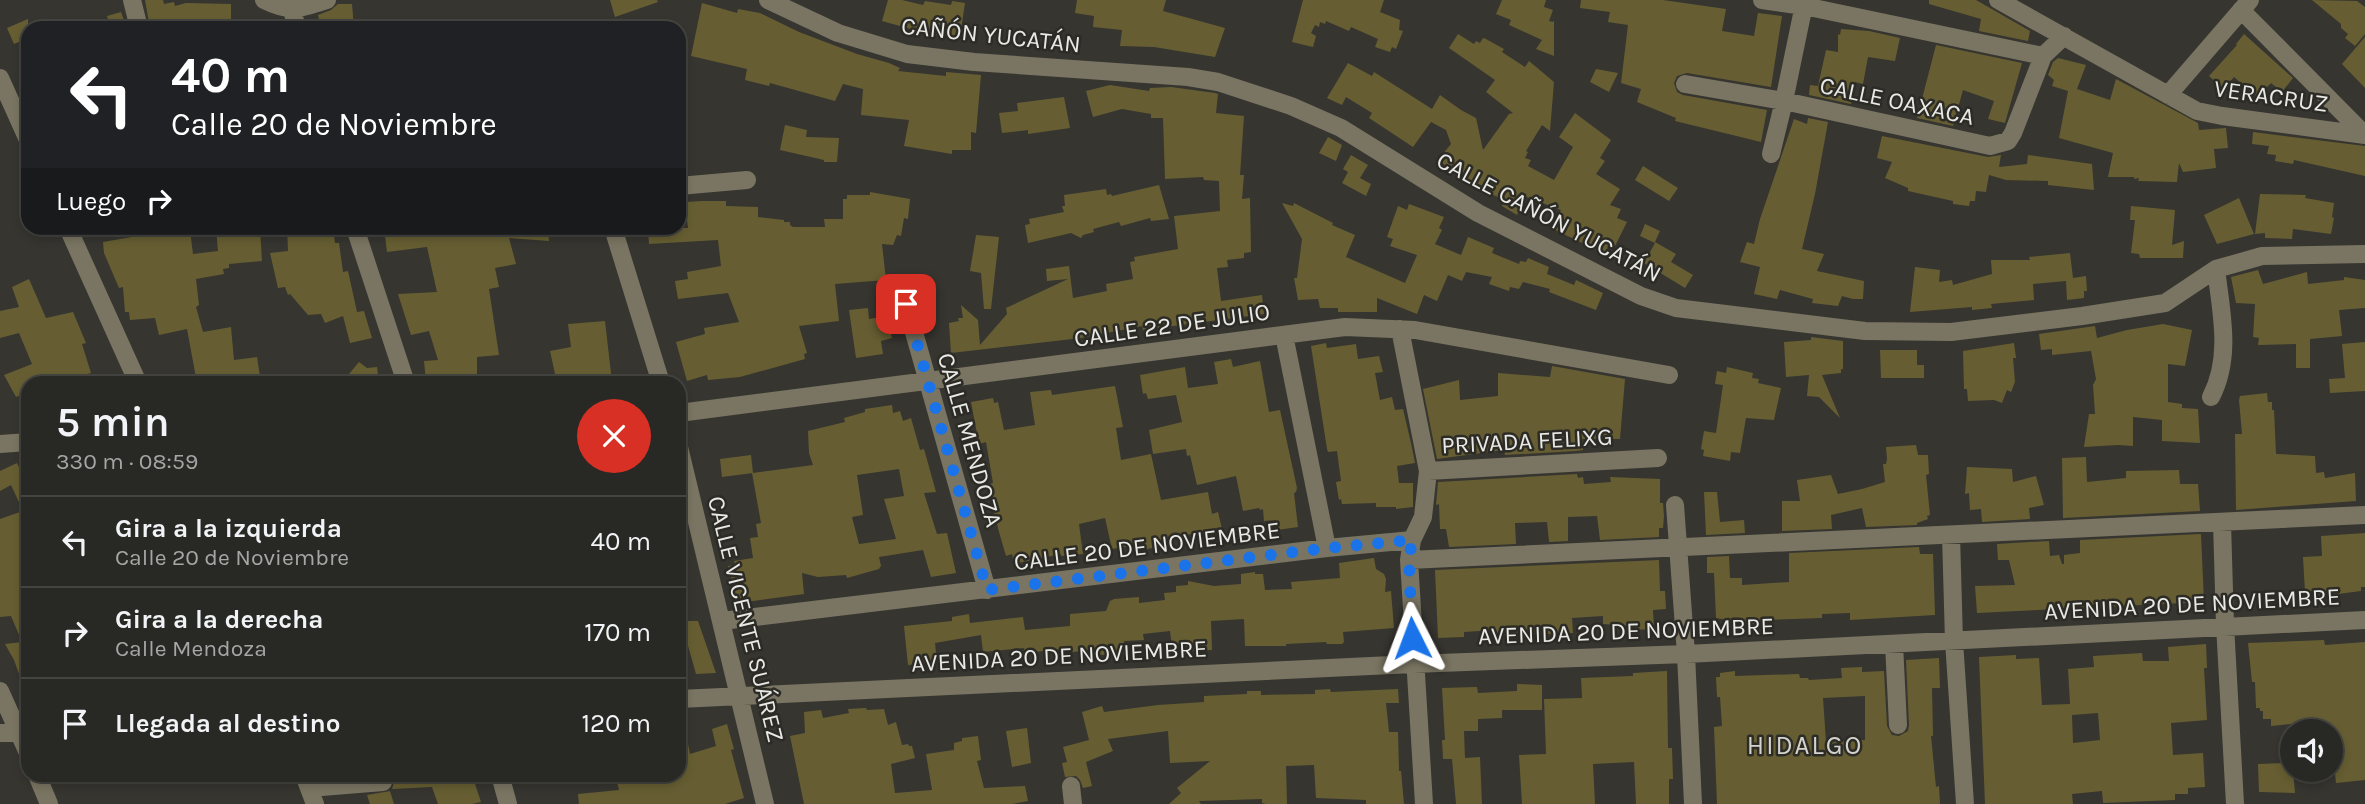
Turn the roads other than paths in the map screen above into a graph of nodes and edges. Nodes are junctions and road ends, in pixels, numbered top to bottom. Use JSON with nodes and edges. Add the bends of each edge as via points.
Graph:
{"nodes":[{"id":1,"x":132,"y":0,"type":"edge"},
{"id":2,"x":264,"y":0,"type":"edge"},
{"id":3,"x":327,"y":0,"type":"edge"},
{"id":4,"x":768,"y":0,"type":"edge"},
{"id":5,"x":1762,"y":0,"type":"edge"},
{"id":6,"x":1998,"y":0,"type":"edge"},
{"id":7,"x":1804,"y":3,"type":"edge"},
{"id":8,"x":2245,"y":5,"type":"edge"},
{"id":9,"x":292,"y":10,"type":"junction"},
{"id":10,"x":137,"y":21,"type":"edge"},
{"id":11,"x":295,"y":21,"type":"edge"},
{"id":12,"x":2064,"y":36,"type":"junction"},
{"id":13,"x":2043,"y":56,"type":"junction"},
{"id":14,"x":1218,"y":82,"type":"joint"},
{"id":15,"x":1685,"y":84,"type":"dead end"},
{"id":16,"x":1,"y":85,"type":"edge"},
{"id":17,"x":2168,"y":95,"type":"junction"},
{"id":18,"x":1784,"y":102,"type":"junction"},
{"id":19,"x":21,"y":125,"type":"edge"},
{"id":20,"x":2365,"y":134,"type":"edge"},
{"id":21,"x":1771,"y":153,"type":"dead end"},
{"id":22,"x":747,"y":180,"type":"dead end"},
{"id":23,"x":686,"y":185,"type":"edge"},
{"id":24,"x":71,"y":235,"type":"edge"},
{"id":25,"x":357,"y":235,"type":"edge"},
{"id":26,"x":615,"y":235,"type":"edge"},
{"id":27,"x":2365,"y":254,"type":"edge"},
{"id":28,"x":2216,"y":269,"type":"junction"},
{"id":29,"x":906,"y":304,"type":"dead end"},
{"id":30,"x":1400,"y":329,"type":"junction"},
{"id":31,"x":1284,"y":335,"type":"junction"},
{"id":32,"x":1669,"y":375,"type":"dead end"},
{"id":33,"x":135,"y":376,"type":"edge"},
{"id":34,"x":404,"y":376,"type":"edge"},
{"id":35,"x":660,"y":376,"type":"edge"},
{"id":36,"x":928,"y":382,"type":"junction"},
{"id":37,"x":2211,"y":397,"type":"dead end"},
{"id":38,"x":686,"y":412,"type":"edge"},
{"id":39,"x":21,"y":442,"type":"edge"},
{"id":40,"x":0,"y":443,"type":"edge"},
{"id":41,"x":1658,"y":458,"type":"dead end"},
{"id":42,"x":1428,"y":471,"type":"junction"},
{"id":43,"x":686,"y":475,"type":"edge"},
{"id":44,"x":1675,"y":505,"type":"dead end"},
{"id":45,"x":2365,"y":515,"type":"edge"},
{"id":46,"x":2222,"y":523,"type":"junction"},
{"id":47,"x":1951,"y":535,"type":"junction"},
{"id":48,"x":1412,"y":540,"type":"junction"},
{"id":49,"x":1327,"y":548,"type":"junction"},
{"id":50,"x":1680,"y":548,"type":"junction"},
{"id":51,"x":1409,"y":560,"type":"junction"},
{"id":52,"x":987,"y":590,"type":"junction"},
{"id":53,"x":2365,"y":620,"type":"edge"},
{"id":54,"x":722,"y":621,"type":"junction"},
{"id":55,"x":2225,"y":625,"type":"junction"},
{"id":56,"x":1954,"y":641,"type":"junction"},
{"id":57,"x":1894,"y":644,"type":"junction"},
{"id":58,"x":1686,"y":654,"type":"junction"},
{"id":59,"x":1413,"y":664,"type":"junction"},
{"id":60,"x":0,"y":691,"type":"edge"},
{"id":61,"x":741,"y":696,"type":"junction"},
{"id":62,"x":686,"y":699,"type":"edge"},
{"id":63,"x":1898,"y":725,"type":"dead end"},
{"id":64,"x":21,"y":728,"type":"edge"},
{"id":65,"x":0,"y":733,"type":"edge"},
{"id":66,"x":21,"y":733,"type":"edge"},
{"id":67,"x":40,"y":782,"type":"edge"},
{"id":68,"x":383,"y":782,"type":"dead end"},
{"id":69,"x":502,"y":782,"type":"edge"},
{"id":70,"x":309,"y":789,"type":"edge"},
{"id":71,"x":49,"y":804,"type":"edge"},
{"id":72,"x":508,"y":804,"type":"edge"},
{"id":73,"x":765,"y":804,"type":"edge"},
{"id":74,"x":1424,"y":804,"type":"edge"},
{"id":75,"x":1693,"y":804,"type":"edge"},
{"id":76,"x":1965,"y":804,"type":"edge"},
{"id":77,"x":2235,"y":804,"type":"edge"}],
"edges":[{"from":1,"to":10,"type":"street"},
{"from":2,"to":9,"type":"street"},
{"from":3,"to":9,"type":"street"},
{"from":4,"to":14,"type":"street","name":"CAÑÓN YUCATÁN","via":[[838,33],[907,54]]},
{"from":5,"to":7,"type":"street"},
{"from":6,"to":12,"type":"street","name":"VERACRUZ"},
{"from":7,"to":13,"type":"street"},
{"from":7,"to":18,"type":"street"},
{"from":8,"to":17,"type":"street"},
{"from":8,"to":20,"type":"street"},
{"from":9,"to":11,"type":"street"},
{"from":12,"to":13,"type":"street"},
{"from":12,"to":17,"type":"street","name":"VERACRUZ"},
{"from":13,"to":18,"type":"street","name":"CALLE OAXACA","via":[[2013,133],[2008,141],[1990,146]]},
{"from":14,"to":28,"type":"street","name":"CALLE CAÑÓN YUCATÁN","via":[[1341,128],[1478,213],[1641,296],[1676,308],[1865,331],[1951,332],[2165,303]]},
{"from":15,"to":18,"type":"street","name":"CALLE OAXACA"},
{"from":16,"to":19,"type":"street"},
{"from":17,"to":20,"type":"street","name":"VERACRUZ","via":[[2222,116]]},
{"from":18,"to":21,"type":"street"},
{"from":22,"to":23,"type":"street"},
{"from":24,"to":33,"type":"street"},
{"from":25,"to":34,"type":"street"},
{"from":26,"to":35,"type":"street"},
{"from":27,"to":28,"type":"street","name":"CALLE CAÑÓN YUCATÁN","via":[[2262,256]]},
{"from":28,"to":37,"type":"street","via":[[2224,341],[2219,383]]},
{"from":29,"to":36,"type":"street","name":"CALLE MENDOZA"},
{"from":30,"to":31,"type":"street","name":"CALLE 22 DE JULIO","via":[[1345,327]]},
{"from":30,"to":32,"type":"street","name":"CALLE 22 DE JULIO"},
{"from":30,"to":42,"type":"street"},
{"from":31,"to":36,"type":"street","name":"CALLE 22 DE JULIO"},
{"from":31,"to":49,"type":"street"},
{"from":36,"to":38,"type":"street","name":"CALLE 22 DE JULIO"},
{"from":36,"to":52,"type":"street","name":"CALLE MENDOZA"},
{"from":39,"to":40,"type":"street"},
{"from":41,"to":42,"type":"street","name":"PRIVADA FELIXG"},
{"from":42,"to":48,"type":"street","name":"PRIVADA FELIXG","via":[[1423,517]]},
{"from":43,"to":54,"type":"street","name":"CALLE VICENTE SUÁREZ"},
{"from":44,"to":50,"type":"street"},
{"from":45,"to":46,"type":"street"},
{"from":46,"to":47,"type":"street"},
{"from":46,"to":55,"type":"street"},
{"from":47,"to":50,"type":"street"},
{"from":47,"to":56,"type":"street"},
{"from":48,"to":49,"type":"street","name":"CALLE 20 DE NOVIEMBRE"},
{"from":48,"to":51,"type":"street","name":"PRIVADA FELIXG"},
{"from":49,"to":52,"type":"street","name":"CALLE 20 DE NOVIEMBRE"},
{"from":50,"to":51,"type":"street"},
{"from":50,"to":58,"type":"street"},
{"from":51,"to":59,"type":"street","name":"PRIVADA FELIXG"},
{"from":52,"to":54,"type":"street","name":"CALLE 20 DE NOVIEMBRE"},
{"from":53,"to":55,"type":"street","name":"AVENIDA 20 DE NOVIEMBRE"},
{"from":54,"to":61,"type":"street","name":"CALLE VICENTE SUÁREZ"},
{"from":55,"to":56,"type":"street","name":"AVENIDA 20 DE NOVIEMBRE"},
{"from":55,"to":77,"type":"street"},
{"from":56,"to":57,"type":"street","name":"AVENIDA 20 DE NOVIEMBRE"},
{"from":56,"to":76,"type":"street"},
{"from":57,"to":58,"type":"street","name":"AVENIDA 20 DE NOVIEMBRE"},
{"from":57,"to":63,"type":"street"},
{"from":58,"to":59,"type":"street","name":"AVENIDA 20 DE NOVIEMBRE"},
{"from":58,"to":75,"type":"street"},
{"from":59,"to":61,"type":"street","name":"AVENIDA 20 DE NOVIEMBRE"},
{"from":59,"to":74,"type":"street","name":"PRIVADA FELIXG"},
{"from":60,"to":64,"type":"street"},
{"from":61,"to":62,"type":"street","name":"AVENIDA 20 DE NOVIEMBRE"},
{"from":61,"to":73,"type":"street","name":"CALLE VICENTE SUÁREZ"},
{"from":65,"to":66,"type":"street"},
{"from":67,"to":71,"type":"street"},
{"from":68,"to":70,"type":"street"},
{"from":69,"to":72,"type":"street"}]}
